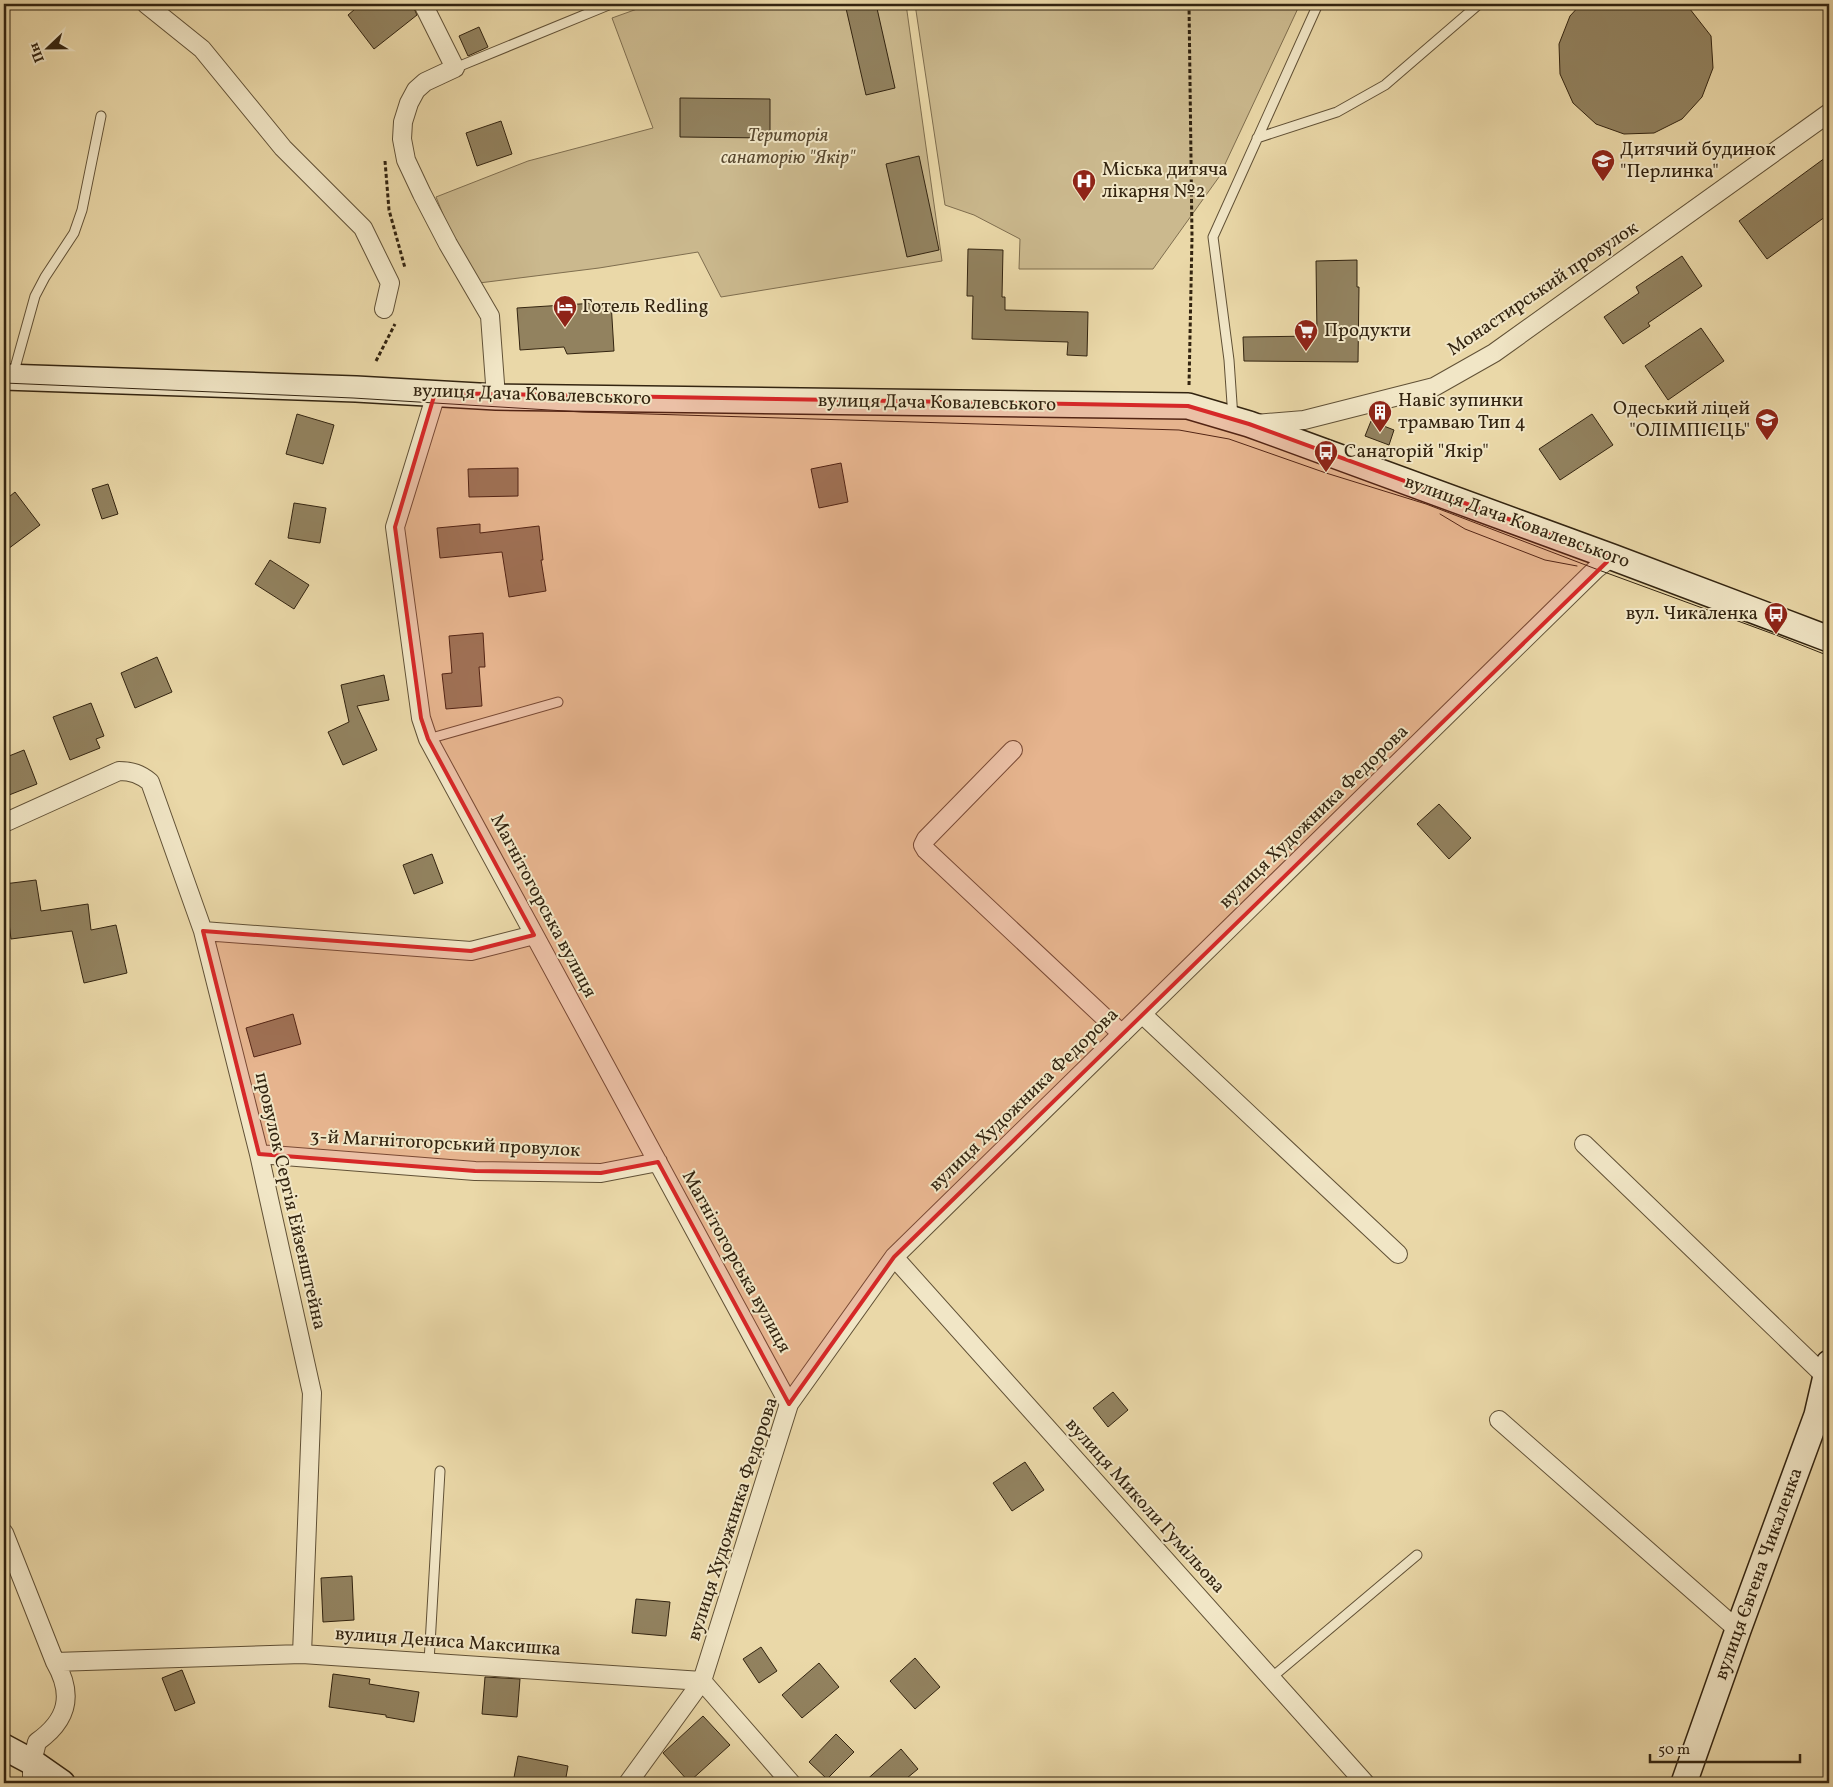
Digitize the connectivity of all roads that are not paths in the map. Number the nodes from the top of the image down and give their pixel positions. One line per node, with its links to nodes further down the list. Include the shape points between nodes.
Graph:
1 (146, 4): 10 (street, via 202,49 282,148 363,228 390,282)
2 (423, 4): 6 (street)
3 (611, 4): 6 (lane)
4 (1318, 4): 9 (lane)
5 (1479, 4): 9 (lane, via 1385,85 1337,112)
6 (455, 68): 13 (street, via 416,90 403,122 402,139 406,160 422,194 490,316)
7 (1829, 113): 14 (street, Монастирський провулок, via 1494,353 1434,387 1304,420)
8 (101, 116): 11 (lane, via 77,225 35,296)
9 (1257, 138): 14 (lane, via 1213,237 1229,360)
10 (384, 310)
11 (8, 377): 12 (street, вулиця Дача Ковалевського)
12 (435, 393): 13 (street, вулиця Дача Ковалевського); 18 (street, Магнітогорська вулиця, via 395,528 421,718)
13 (496, 397): 14 (street, вулиця Дача Ковалевського, via 1188,406)
14 (1241, 422): 15 (street, вулиця Дача Ковалевського)
15 (1612, 557): 16 (street, вулиця Дача Ковалевського); 23 (street, вулиця Художника Федорова, via 1596,569)
16 (1829, 639)
17 (558, 702): 18 (lane)
18 (428, 739): 22 (street, Магнітогорська вулиця)
19 (1014, 750): 24 (street, via 923,844)
20 (4, 823): 21 (street, провулок Сергія Ейзенштейна, via 119,771 141,775 150,782)
21 (203, 932): 22 (street, via 472,951); 26 (street, провулок Сергія Ейзенштейна)
22 (534, 935): 27 (street, Магнітогорська вулиця)
23 (1142, 1014): 24 (street, вулиця Художника Федорова); 28 (street)
24 (1122, 1034): 29 (street, вулиця Художника Федорова)
25 (1584, 1144): 30 (street)
26 (259, 1154): 27 (street, 3-й Магнітогорський провулок, via 475,1171 601,1173); 37 (street, провулок Сергія Ейзенштейна, via 312,1394)
27 (658, 1162): 31 (street, Магнітогорська вулиця)
28 (1398, 1254)
29 (894, 1257): 31 (street, вулиця Художника Федорова); 40 (street, вулиця Миколи Гумільова)
30 (1828, 1370): 36 (street, вулиця Євгена Чикаленка, via 1817,1415)
31 (789, 1404): 41 (street, вулиця Художника Федорова)
32 (1499, 1420): 36 (street)
33 (440, 1472): 39 (lane)
34 (4, 1533): 38 (street)
35 (1417, 1556): 40 (lane)
36 (1738, 1630): 48 (street, вулиця Євгена Чикаленка)
37 (302, 1654): 38 (street, вулиця Дениса Максишка); 39 (street, вулиця Дениса Максишка)
38 (55, 1662): 43 (street, via 63,1676 65,1706 60,1721 37,1742)
39 (429, 1662): 41 (street, вулиця Дениса Максишка)
40 (1271, 1678): 47 (street, вулиця Миколи Гумільова)
41 (702, 1681): 45 (street, вулиця Художника Федорова); 46 (street)
42 (4, 1747): 43 (street)
43 (32, 1772): 44 (street)
44 (62, 1783)
45 (628, 1783)
46 (791, 1783)
47 (1365, 1783)
48 (1684, 1783)

